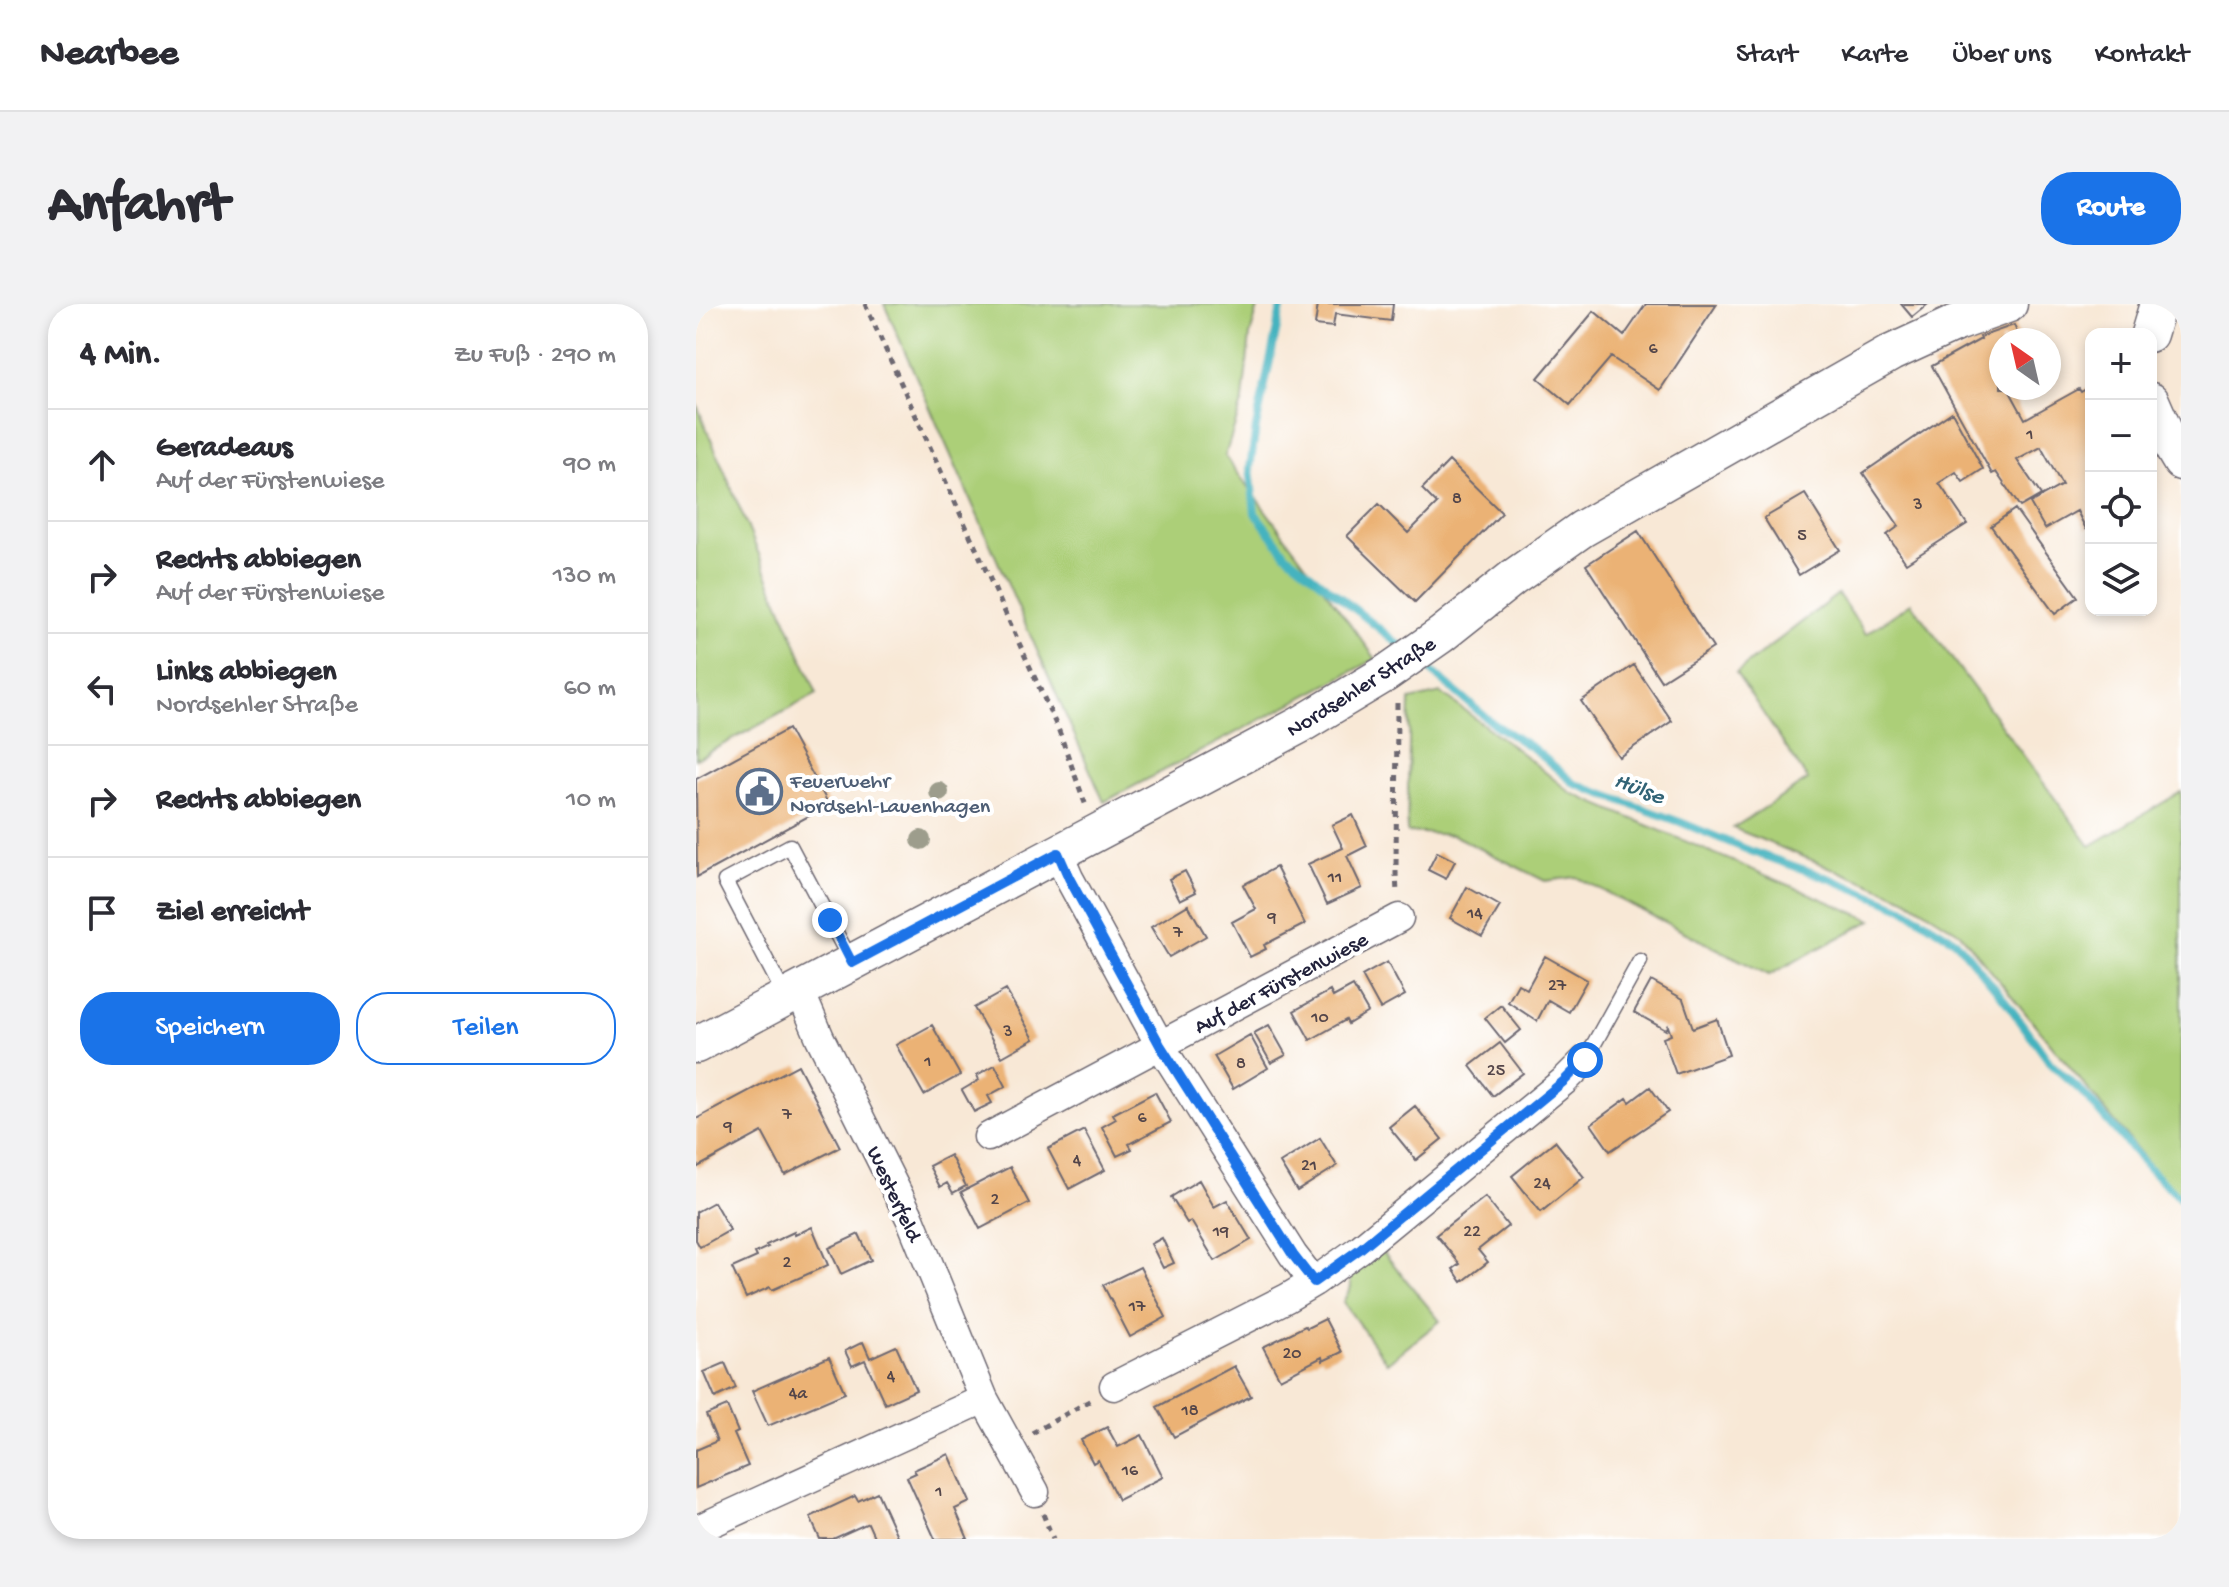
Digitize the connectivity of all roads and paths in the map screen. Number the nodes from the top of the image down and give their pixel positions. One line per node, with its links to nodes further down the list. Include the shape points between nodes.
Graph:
1 (865, 304): 8 (path, via 1059,731)
2 (2009, 304): 7 (street, Nordsehler Straße, via 1891,353 1595,521)
3 (2158, 304): 4 (street)
4 (2151, 328)
5 (2157, 415): 6 (street)
6 (2181, 462)
7 (1385, 674): 8 (street, Nordsehler Straße); 10 (path, via 1397,700)
8 (1094, 833): 9 (street, Nordsehler Straße)
9 (1058, 853): 12 (street, Nordsehler Straße); 15 (street)
10 (1399, 918): 15 (street, Auf der Fürstenwiese)
11 (1640, 961): 16 (lane)
12 (852, 963): 13 (street, Nordsehler Straße); 13 (lane, via 790,846 725,881)
13 (793, 994): 14 (street, Nordsehler Straße); 20 (street, Westerfeld, via 910,1218)
14 (696, 1045)
15 (1160, 1045): 17 (street, Auf der Fürstenwiese); 18 (street)
16 (1585, 1060): 18 (street)
17 (988, 1137)
18 (1314, 1282): 19 (street)
19 (1114, 1386): 21 (path)
20 (984, 1399): 21 (street, Westerfeld); 23 (street)
21 (1009, 1443): 22 (street, Westerfeld)
22 (1035, 1492)
23 (696, 1530)

